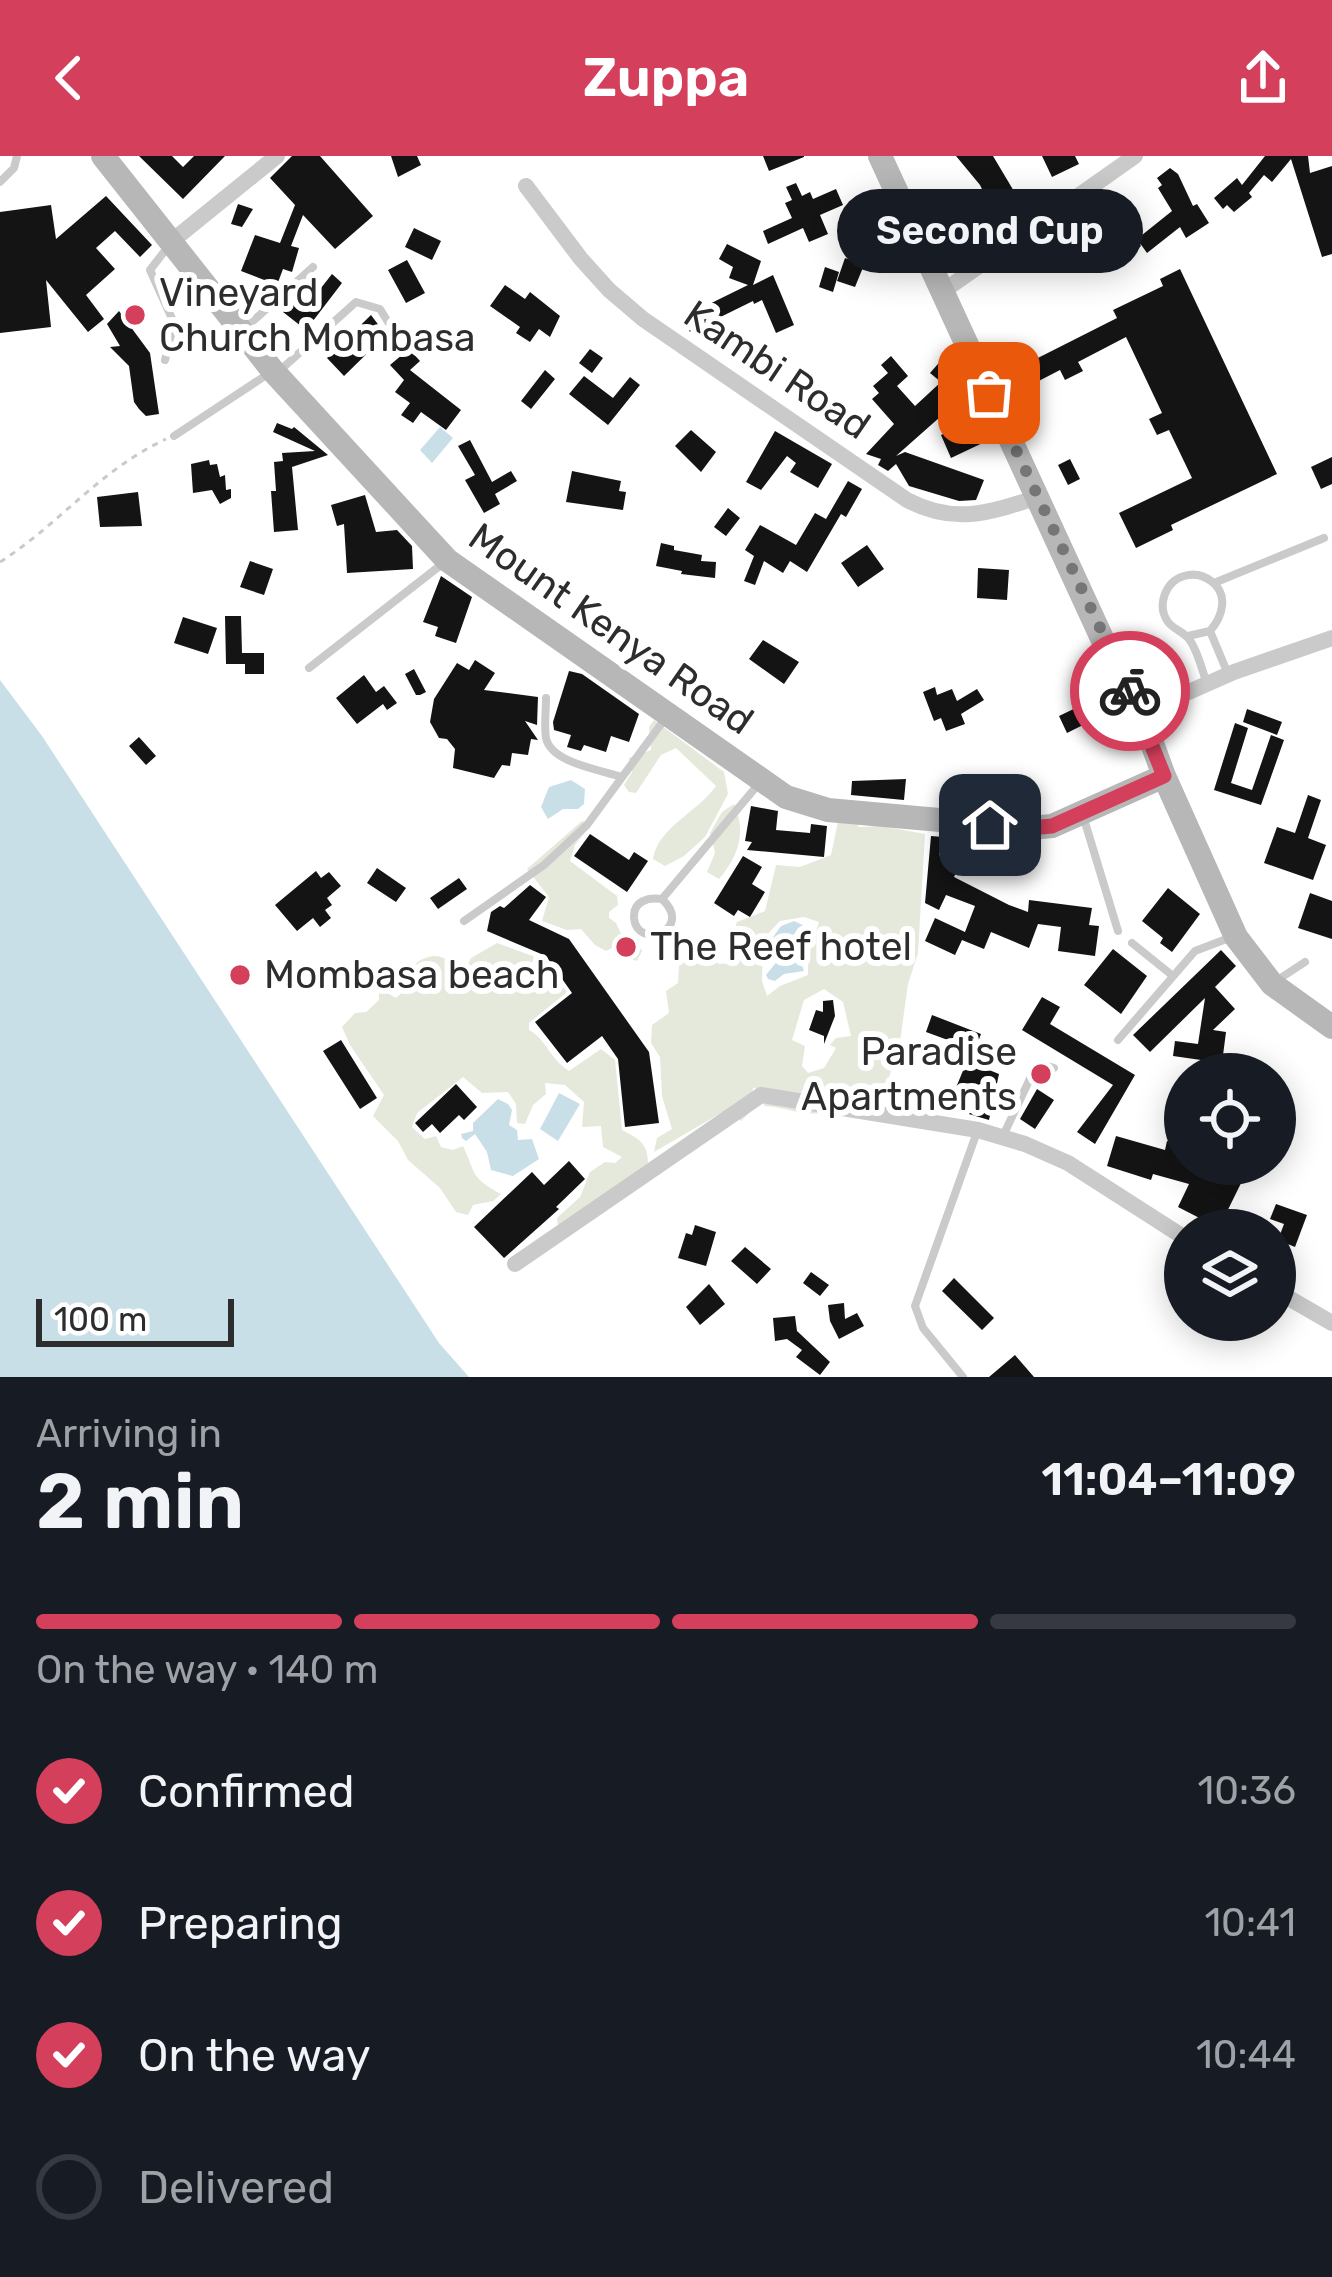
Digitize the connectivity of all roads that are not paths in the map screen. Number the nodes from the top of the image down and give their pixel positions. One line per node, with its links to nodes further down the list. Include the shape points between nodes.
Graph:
1 (17, 156): 6 (lane)
2 (103, 156): 8 (main road, Mount Kenya Road)
3 (277, 156): 8 (street)
4 (880, 156): 10 (main road)
5 (1126, 159): 10 (street)
6 (0, 182)
7 (526, 186): 16 (street, Kambi Road, via 609,290 644,319 907,500 967,517)
8 (172, 241): 11 (main road, Mount Kenya Road); 13 (lane, via 150,270 174,323)
9 (313, 267): 11 (lane)
10 (942, 292): 16 (main road)
11 (242, 331): 14 (main road, Mount Kenya Road)
12 (396, 335): 14 (lane, via 380,309 356,302)
13 (165, 360)
14 (274, 372): 15 (lane); 18 (main road, Mount Kenya Road)
15 (174, 436)
16 (1038, 497): 27 (main road)
17 (1324, 538): 19 (lane)
18 (447, 560): 23 (lane); 28 (main road, Mount Kenya Road)
19 (1214, 583): 20 (lane, via 1223,602); 21 (lane, via 1198,574 1166,589 1168,624)
20 (1210, 631): 21 (lane); 24 (lane)
21 (1188, 636): 25 (lane)
22 (1332, 638): 24 (street)
23 (309, 668)
24 (1228, 675): 25 (street)
25 (1207, 684): 27 (street)
26 (546, 698): 30 (lane, via 551,749)
27 (1141, 713): 29 (main road)
28 (668, 715): 30 (lane); 31 (main road, Mount Kenya Road)
29 (1164, 776): 32 (main road, Mount Kenya Road); 36 (main road)
30 (622, 777): 34 (lane, via 573,839)
31 (762, 780): 32 (main road, Mount Kenya Road, via 829,810 1030,828); 33 (lane)
32 (1080, 813): 35 (lane)
33 (662, 899): 33 (lane, via 673,917 650,936 634,910)
34 (464, 921)
35 (1118, 931)
36 (1236, 937): 39 (lane, via 1195,951); 40 (main road)
37 (1132, 944): 39 (lane)
38 (1305, 962): 40 (lane)
39 (1173, 976): 42 (lane)
40 (1272, 984): 41 (main road)
41 (1332, 1027)
42 (1118, 1040)
43 (1054, 1068): 45 (lane, via 1035,1068)
44 (978, 1130): 45 (street); 47 (street, via 761,1095); 50 (lane, via 915,1306 922,1328)
45 (1002, 1137): 46 (street, via 1068,1163)
46 (1164, 1225)
47 (515, 1264)
48 (1296, 1302): 49 (street)
49 (1332, 1323)
50 (963, 1377)

